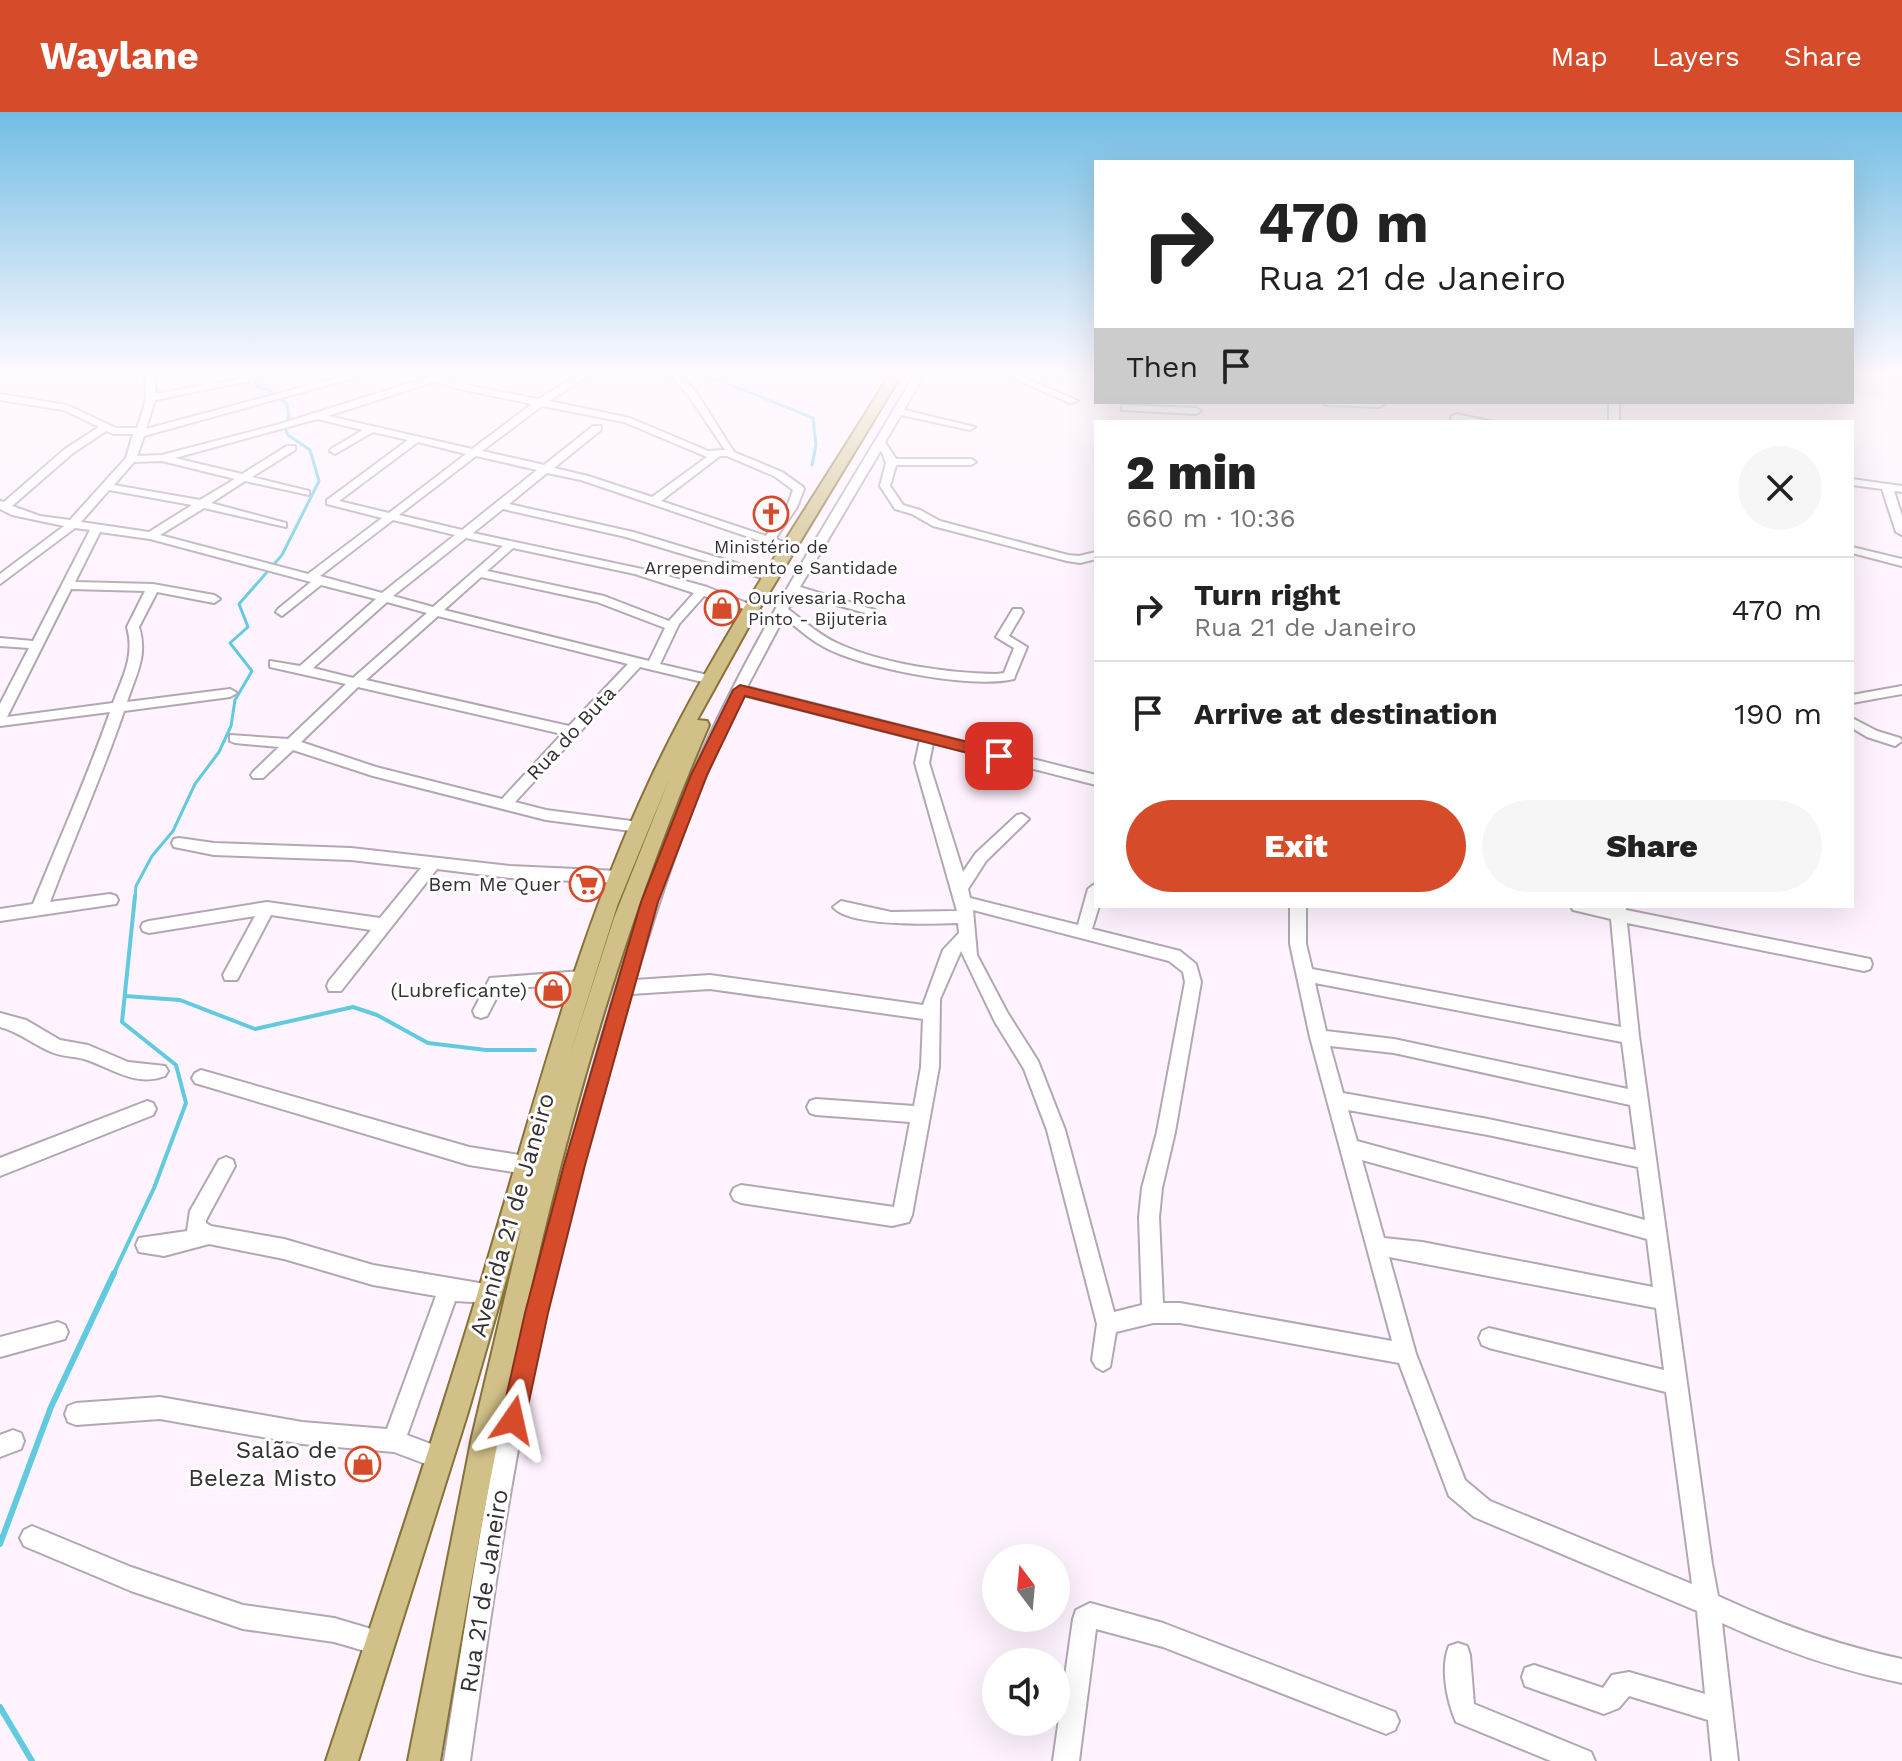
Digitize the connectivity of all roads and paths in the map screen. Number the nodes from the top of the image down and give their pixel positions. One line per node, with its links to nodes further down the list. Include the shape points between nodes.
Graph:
1 (66, 454): 31 (street)
2 (132, 454): 18 (street)
3 (177, 454): 17 (street)
4 (282, 454): 22 (street)
5 (396, 454): 32 (street, via 331,502)
6 (472, 454): 32 (street)
7 (492, 454): 21 (street)
8 (565, 454): 21 (street)
9 (710, 454): 16 (street)
10 (724, 454): 16 (street)
11 (730, 454): 39 (street, via 799,488)
12 (847, 454): 41 (main road)
13 (859, 454): 69 (main road, via 755,630)
14 (874, 454): 52 (street, Rua 21 de Janeiro)
15 (890, 454): 19 (street)
16 (715, 456): 28 (street)
17 (162, 458): 18 (street); 22 (street)
18 (131, 459): 24 (street)
19 (892, 462): 20 (street); 43 (street, via 885,484 889,494 899,507 931,522 1067,558)
20 (971, 462)
21 (547, 469): 28 (street); 30 (street)
22 (242, 480): 27 (street); 29 (street)
23 (1854, 482): 25 (street)
24 (108, 487): 29 (street); 33 (street)
25 (1887, 487): 26 (street); 36 (street)
26 (1902, 489)
27 (305, 493)
28 (654, 501): 39 (street)
29 (203, 504): 34 (street); 38 (street)
30 (501, 505): 37 (street); 47 (street, via 629,534)
31 (2, 506): 33 (street)
32 (391, 517): 37 (street); 48 (street)
33 (72, 525): 35 (street); 46 (street)
34 (282, 525)
35 (96, 529): 38 (street); 49 (street)
36 (1902, 532)
37 (464, 534): 40 (street); 53 (street)
38 (151, 536): 48 (street)
39 (770, 539): 41 (street)
40 (511, 544): 45 (street); 51 (street)
41 (790, 548): 47 (main road)
42 (1854, 551): 44 (street)
43 (1094, 556)
44 (1902, 563)
45 (479, 573): 57 (street); 61 (street, via 600,599)
46 (2, 577)
47 (772, 577): 55 (main road)
48 (316, 578): 53 (street); 59 (street)
49 (67, 585): 50 (street); 63 (street)
50 (153, 588): 54 (street); 74 (street, via 133,627 137,653)
51 (703, 590): 55 (street); 61 (street)
52 (795, 590): 56 (street); 58 (street, Rua 21 de Janeiro)
53 (385, 597): 57 (street); 67 (street)
54 (214, 599)
55 (753, 608): 69 (main road)
56 (869, 610)
57 (440, 611): 64 (street); 68 (street)
58 (783, 611): 60 (street, via 827,643 860,657 999,679 1009,676 1021,647 1002,637); 70 (street, Rua 21 de Janeiro)
59 (282, 612)
60 (1017, 612)
61 (672, 626): 66 (street)
62 (0, 642): 63 (street)
63 (36, 645): 75 (street)
64 (638, 661): 66 (street); 77 (street, Rua do Buta)
65 (275, 664): 67 (street)
66 (653, 665): 69 (street)
67 (302, 671): 68 (street)
68 (354, 684): 77 (street); 81 (street)
69 (713, 688): 86 (main road, Avenida 21 de Janeiro); 155 (main road, Avenida 21 de Janeiro, via 628,900 539,1205 476,1476)
70 (740, 690): 78 (street); 109 (street, Rua 21 de Janeiro, via 679,821)
71 (1902, 690): 73 (street)
72 (230, 693): 74 (street)
73 (1854, 699)
74 (119, 705): 75 (street); 97 (street)
75 (1, 715)
76 (1854, 723): 80 (street)
77 (570, 731): 84 (street, Rua do Buta)
78 (927, 737): 83 (street); 92 (street, via 923,767)
79 (235, 738): 81 (street)
80 (1895, 741)
81 (291, 744): 82 (street); 84 (street)
82 (258, 775)
83 (1094, 779)
84 (504, 805): 86 (street)
85 (1022, 819): 92 (street, via 981,857)
86 (639, 827): 89 (main road, Avenida 21 de Janeiro)
87 (179, 843): 88 (street)
88 (434, 862): 89 (street); 100 (street)
89 (619, 877): 107 (main road, Avenida 21 de Janeiro)
90 (1094, 896): 102 (street)
91 (110, 900): 97 (street)
92 (963, 902): 93 (street, via 891,918); 102 (street); 103 (street)
93 (841, 907)
94 (267, 908): 100 (street); 101 (street); 106 (street)
95 (1298, 908): 105 (street)
96 (1595, 908): 98 (street)
97 (39, 910): 99 (street)
98 (1619, 911): 104 (street); 113 (street)
99 (0, 915)
100 (382, 925): 108 (street)
101 (149, 927)
102 (1083, 934): 135 (street, via 1174,956 1192,975 1152,1188)
103 (965, 937): 111 (street, via 946,960); 136 (street, via 989,996 1032,1066 1052,1118)
104 (1864, 964)
105 (1305, 974): 113 (street); 114 (street)
106 (231, 975)
107 (582, 978): 110 (street, via 496,983); 124 (main road, Avenida 21 de Janeiro)
108 (335, 986)
109 (624, 988): 111 (street, via 710,982); 156 (street, Rua 21 de Janeiro, via 522,1375 480,1598)
110 (481, 1011)
111 (930, 1013): 121 (street, via 932,1049)
112 (0, 1020): 115 (street, via 20,1025 57,1047 88,1052 126,1070)
113 (1630, 1036): 117 (street)
114 (1319, 1037): 117 (street, via 1394,1046); 118 (street)
115 (159, 1071)
116 (201, 1078): 124 (street, via 469,1156)
117 (1639, 1099): 123 (street)
118 (1336, 1100): 122 (street); 123 (street)
119 (816, 1107): 121 (street)
120 (147, 1109): 126 (street)
121 (920, 1115): 127 (street, via 902,1215)
122 (1351, 1148): 128 (street); 131 (street)
123 (1648, 1161): 128 (street)
124 (526, 1165): 133 (main road, Avenida 21 de Janeiro)
125 (226, 1166): 129 (street, via 197,1218 195,1228)
126 (0, 1167)
127 (741, 1194)
128 (1658, 1233): 134 (street)
129 (209, 1235): 130 (street); 132 (street)
130 (146, 1245)
131 (1375, 1246): 134 (street); 140 (street)
132 (449, 1289): 133 (street); 144 (street)
133 (490, 1293): 145 (main road, Avenida 21 de Janeiro)
134 (1666, 1300): 142 (street)
135 (1153, 1313): 136 (street); 140 (street, via 1197,1315)
136 (1107, 1324): 141 (street)
137 (58, 1332): 139 (street)
138 (1489, 1338): 142 (street)
139 (0, 1347)
140 (1406, 1354): 147 (street, via 1449,1471 1471,1503)
141 (1103, 1360)
142 (1678, 1384): 147 (street)
143 (76, 1414): 144 (street, via 160,1408 302,1433)
144 (394, 1441): 145 (street)
145 (439, 1458): 148 (main road, Avenida 21 de Janeiro)
146 (32, 1538): 148 (street, via 243,1617 334,1630)
147 (1708, 1604): 150 (street, via 1773,1634); 152 (street)
148 (379, 1643): 154 (main road, Avenida 21 de Janeiro)
149 (1458, 1655): 158 (street, via 1465,1713)
150 (1902, 1671)
151 (1534, 1677): 152 (street, via 1604,1701 1621,1684 1629,1684)
152 (1720, 1711): 159 (street)
153 (1386, 1721): 157 (street, via 1163,1635 1090,1615 1085,1619)
154 (342, 1761)
155 (424, 1761)
156 (457, 1761)
157 (1066, 1761)
158 (1582, 1761)
159 (1725, 1761)

